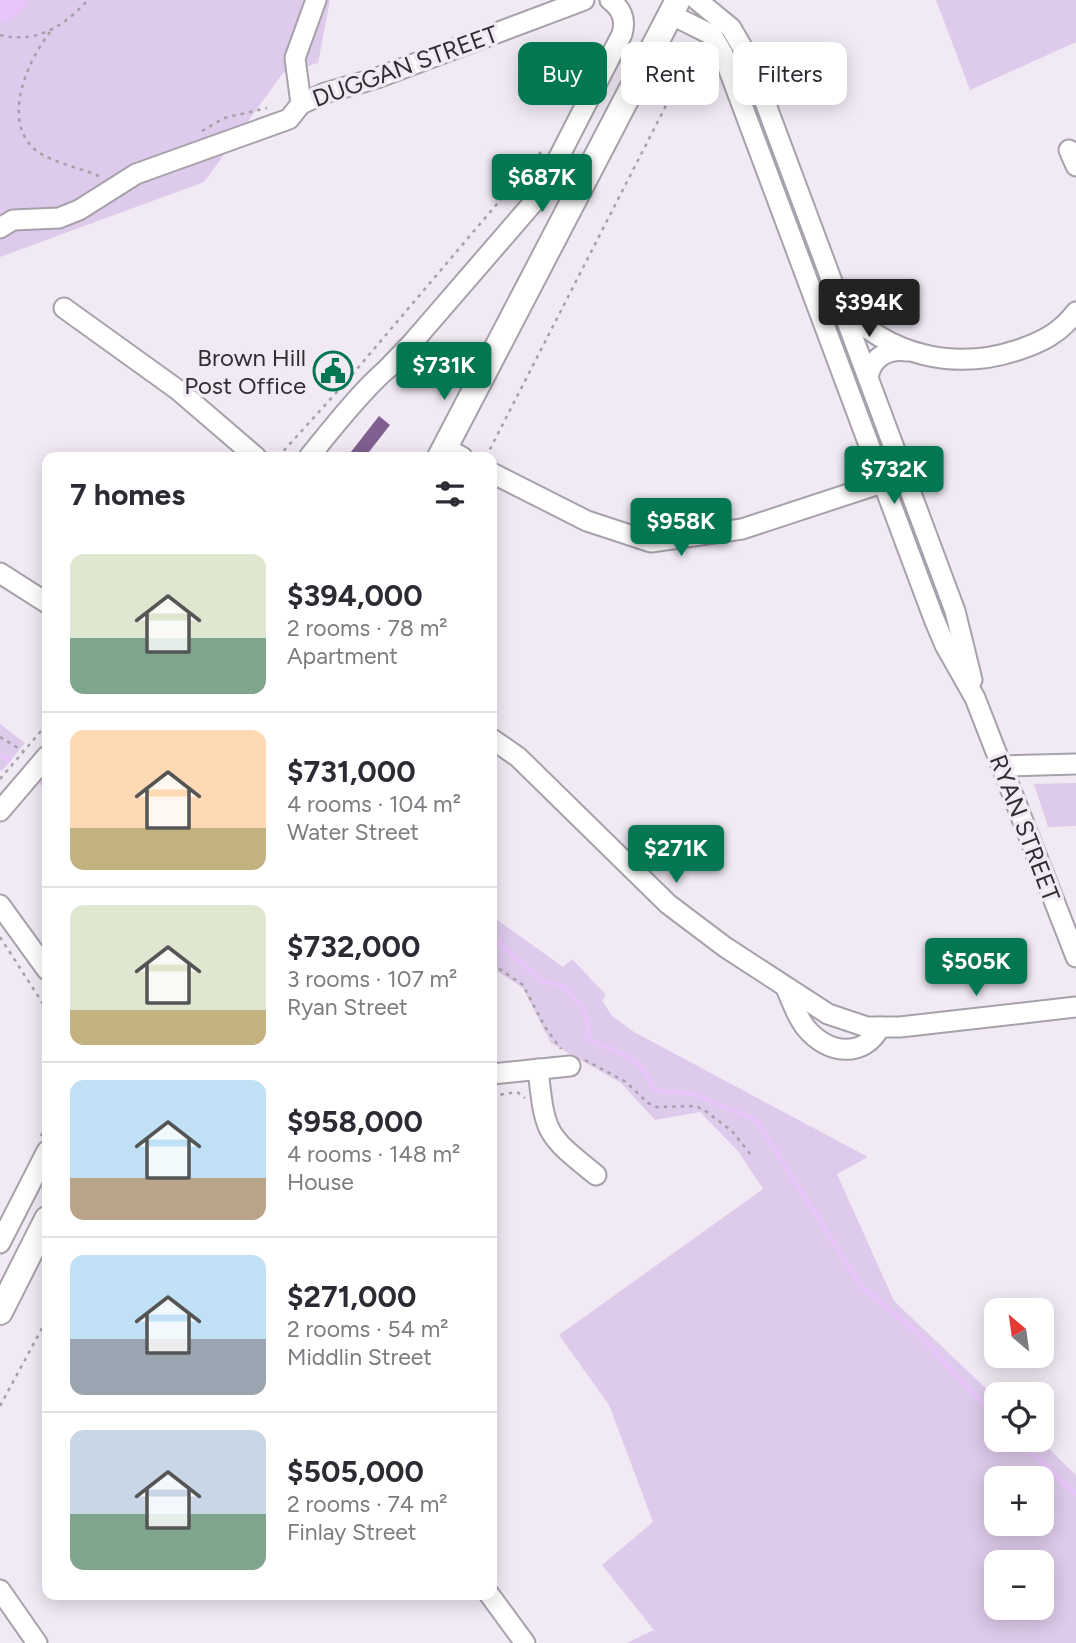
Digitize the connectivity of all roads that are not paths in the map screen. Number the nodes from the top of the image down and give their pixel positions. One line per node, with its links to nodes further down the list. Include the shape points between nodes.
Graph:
1 (316, 0): 6 (street, via 295,58)
2 (584, 0): 6 (street, DUGGAN STREET)
3 (697, 0): 8 (street, RYAN STREET, via 726,23 744,47)
4 (616, 2): 12 (street, via 624,18 622,34 545,187)
5 (674, 7): 13 (main road); 20 (street, RYAN STREET, via 712,35 728,67)
6 (302, 104): 7 (street, DUGGAN STREET, via 286,121 152,168 59,218 13,220)
7 (0, 228)
8 (836, 295): 11 (street, via 859,321); 14 (street, RYAN STREET)
9 (64, 308): 15 (street, via 178,390)
10 (1076, 313): 11 (street, via 1048,338 999,356 954,360)
11 (908, 351): 14 (street, via 879,356)
12 (387, 368): 13 (street, via 399,359 416,356); 16 (street)
13 (488, 369): 17 (main road)
14 (868, 379): 19 (street, RYAN STREET)
15 (250, 452)
16 (313, 452)
17 (450, 452)
18 (497, 475): 20 (street, via 587,521 651,542 742,529)
19 (906, 481): 20 (street, via 890,486); 23 (street, RYAN STREET)
20 (882, 483): 24 (street, RYAN STREET)
21 (0, 573): 22 (street)
22 (42, 600)
23 (958, 624): 24 (street, via 955,636); 25 (street, RYAN STREET)
24 (940, 634): 25 (street, RYAN STREET)
25 (975, 698): 29 (street, RYAN STREET)
26 (497, 742): 34 (street, via 518,757 668,904)
27 (42, 763): 30 (street)
28 (1076, 764): 29 (street)
29 (1002, 766): 32 (street, RYAN STREET)
30 (0, 811)
31 (0, 905): 33 (street)
32 (1076, 957)
33 (42, 963)
34 (786, 988): 36 (street, via 839,1019); 36 (street, via 805,1028 828,1044 859,1049)
35 (1076, 1007): 36 (street)
36 (880, 1027)
37 (571, 1057): 38 (street)
38 (538, 1069): 39 (street); 41 (street, via 545,1120 552,1136)
39 (497, 1073)
40 (42, 1161): 43 (street)
41 (596, 1175)
42 (42, 1227): 44 (main road)
43 (0, 1243)
44 (6, 1283): 45 (main road)
45 (0, 1312)
46 (0, 1590): 48 (street)
47 (493, 1600): 49 (street)
48 (37, 1643)
49 (524, 1643)

